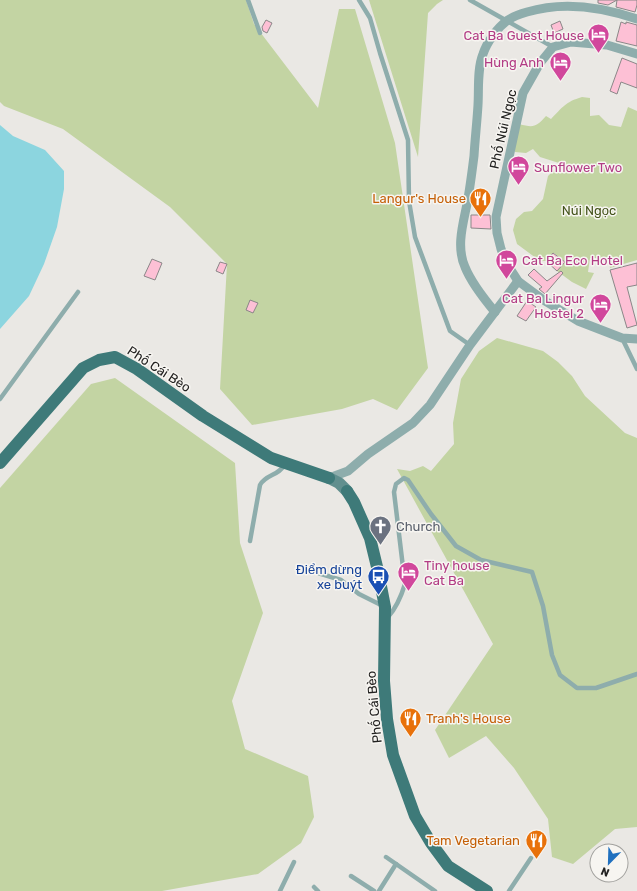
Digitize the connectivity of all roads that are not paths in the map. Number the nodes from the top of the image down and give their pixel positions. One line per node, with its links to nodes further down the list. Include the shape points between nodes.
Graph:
1 (248, 0): 6 (lane)
2 (358, 0): 14 (lane, via 370,18 408,140 409,201 415,237 450,332)
3 (470, 0): 5 (lane)
4 (637, 19): 5 (street, via 620,13 563,6 543,8)
5 (506, 21): 7 (lane); 11 (street, via 482,54 472,171 461,234 465,266)
6 (260, 33)
7 (553, 47): 8 (street, via 571,42 614,47); 9 (street, Phố Núi Ngọc, via 540,63 523,93 496,217 501,249)
8 (637, 54)
9 (518, 281): 11 (street); 12 (street, Phố Núi Ngọc, via 578,321)
10 (78, 292): 16 (lane)
11 (495, 312): 14 (street)
12 (622, 338): 13 (street, Phố Núi Ngọc); 15 (lane)
13 (637, 339)
14 (470, 345): 19 (street, via 430,405 413,423)
15 (637, 369)
16 (0, 399)
17 (0, 463): 18 (main road, Phố Cái Bèo, via 83,368 99,360 115,357 264,454)
18 (286, 463): 20 (main road, Phố Cái Bèo); 22 (lane, via 281,471 264,479 260,485)
19 (348, 471): 20 (street); 21 (street)
20 (329, 478): 21 (main road, Phố Cái Bèo, via 339,483)
21 (347, 492): 24 (main road, Phố Cái Bèo, via 370,538)
22 (250, 541)
23 (318, 573): 24 (lane, via 341,580 359,594)
24 (385, 607): 25 (main road, Phố Cái Bèo)
25 (385, 620): 26 (lane, via 395,609 405,584 394,492 396,484 404,478 456,546 481,560 532,572 543,606 552,655 560,675 577,688 596,688); 34 (main road, Phố Cái Bèo, via 384,681 387,719 394,755 416,816 431,843 448,866)
26 (637, 674)
27 (386, 857): 30 (lane)
28 (530, 858): 42 (lane)
29 (294, 862): 35 (lane)
30 (396, 864): 32 (lane); 38 (lane)
31 (351, 876): 37 (lane)
32 (428, 886): 39 (lane); 40 (lane)
33 (314, 887): 36 (lane)
34 (474, 888): 41 (main road, Phố Cái Bèo)
35 (280, 891)
36 (318, 891)
37 (374, 891)
38 (379, 891)
39 (425, 891)
40 (435, 891)
41 (487, 891)
42 (509, 891)

